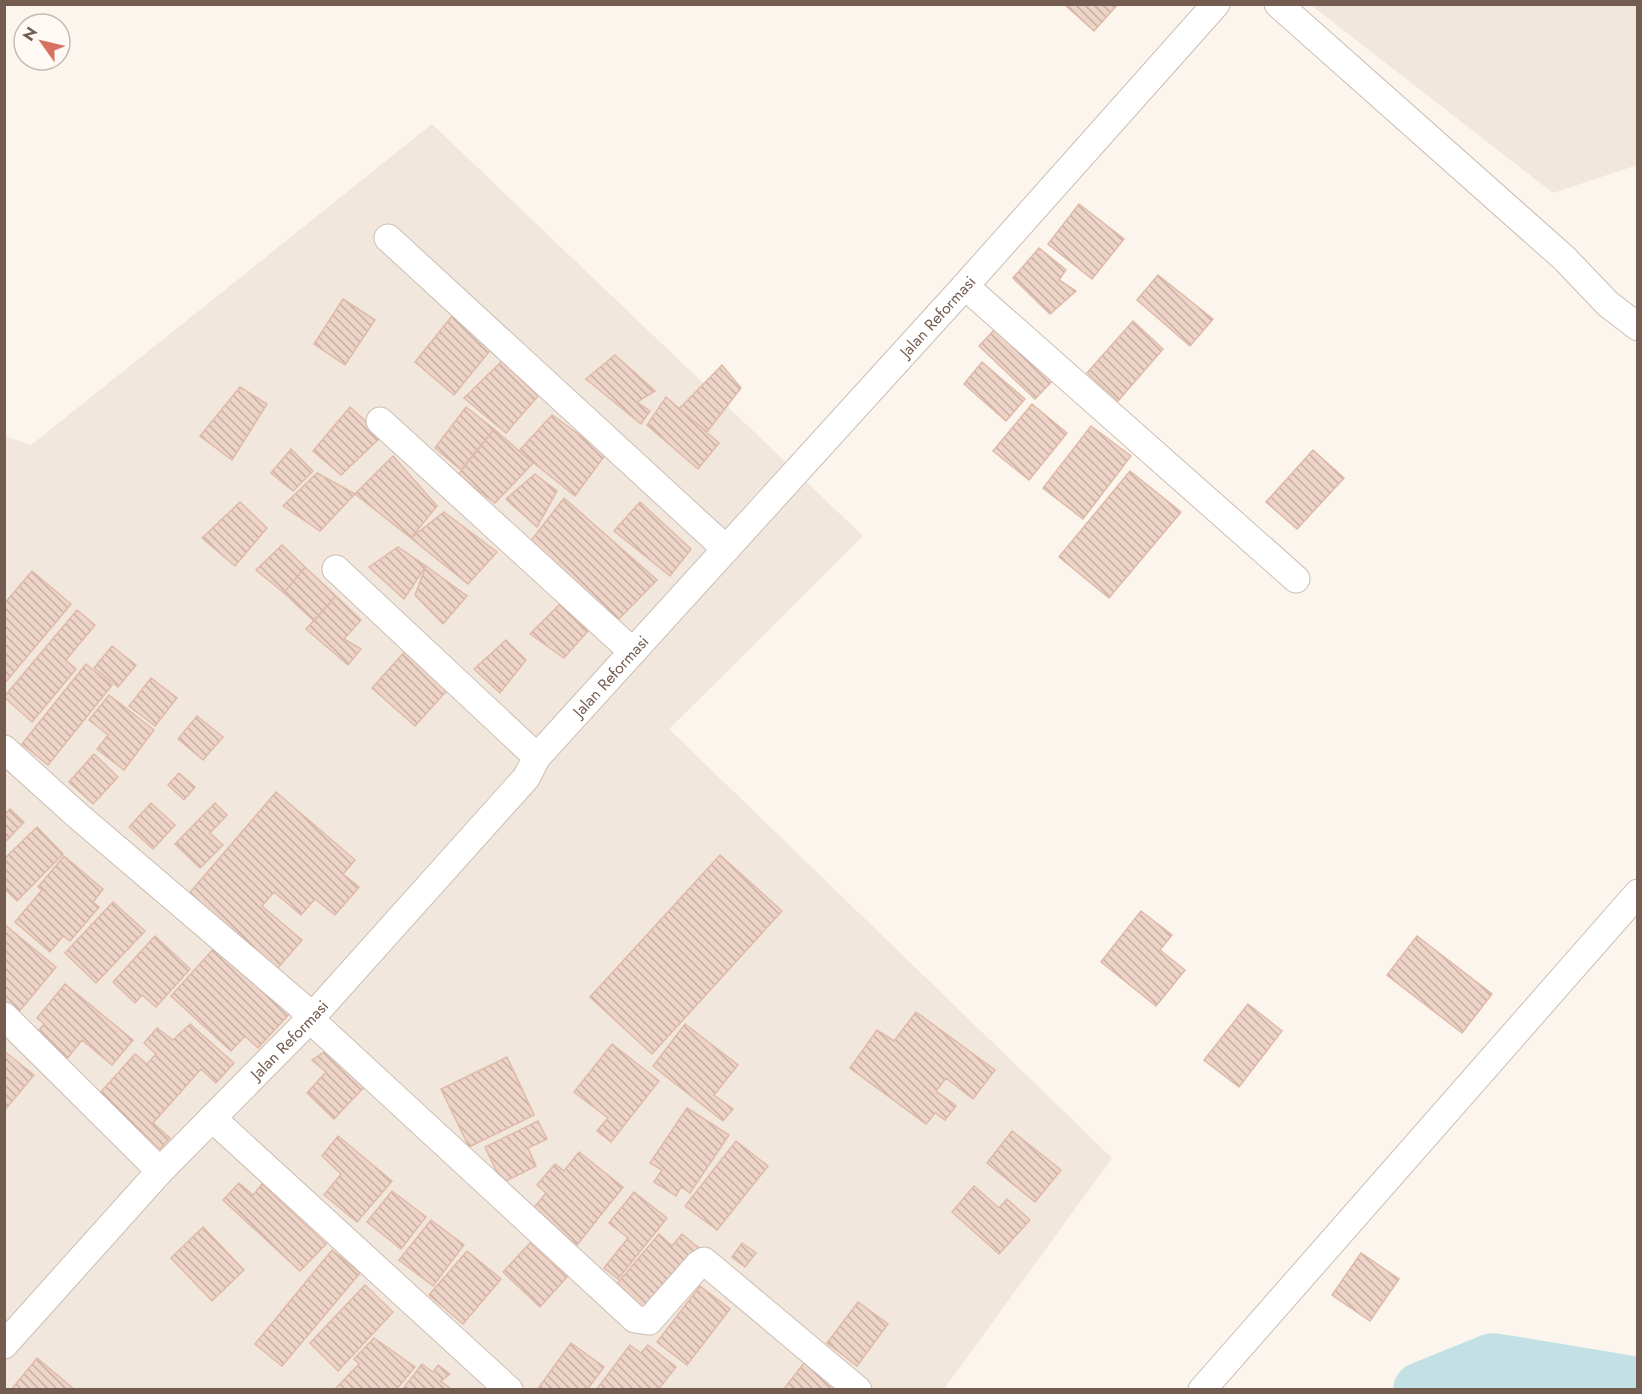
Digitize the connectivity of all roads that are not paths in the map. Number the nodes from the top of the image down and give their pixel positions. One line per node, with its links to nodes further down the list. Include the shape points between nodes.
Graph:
1 (1216, 4): 4 (street, Jalan Reformasi)
2 (1278, 4): 5 (street)
3 (388, 238): 7 (street)
4 (965, 286): 7 (street, Jalan Reformasi); 9 (street)
5 (1638, 327)
6 (380, 421): 10 (street)
7 (726, 549): 10 (street, Jalan Reformasi)
8 (336, 569): 12 (street)
9 (1296, 579)
10 (633, 652): 12 (street, Jalan Reformasi)
11 (4, 749): 15 (street, via 301,1006)
12 (537, 757): 15 (street, Jalan Reformasi, via 526,778)
13 (1638, 893): 21 (street)
14 (4, 1016): 17 (street)
15 (310, 1019): 16 (street, Jalan Reformasi); 20 (street, via 638,1321 649,1321 704,1261)
16 (212, 1118): 17 (street, Jalan Reformasi); 19 (street)
17 (160, 1171): 18 (street, Jalan Reformasi)
18 (4, 1345)
19 (509, 1389)
20 (858, 1389)
21 (1202, 1389)

